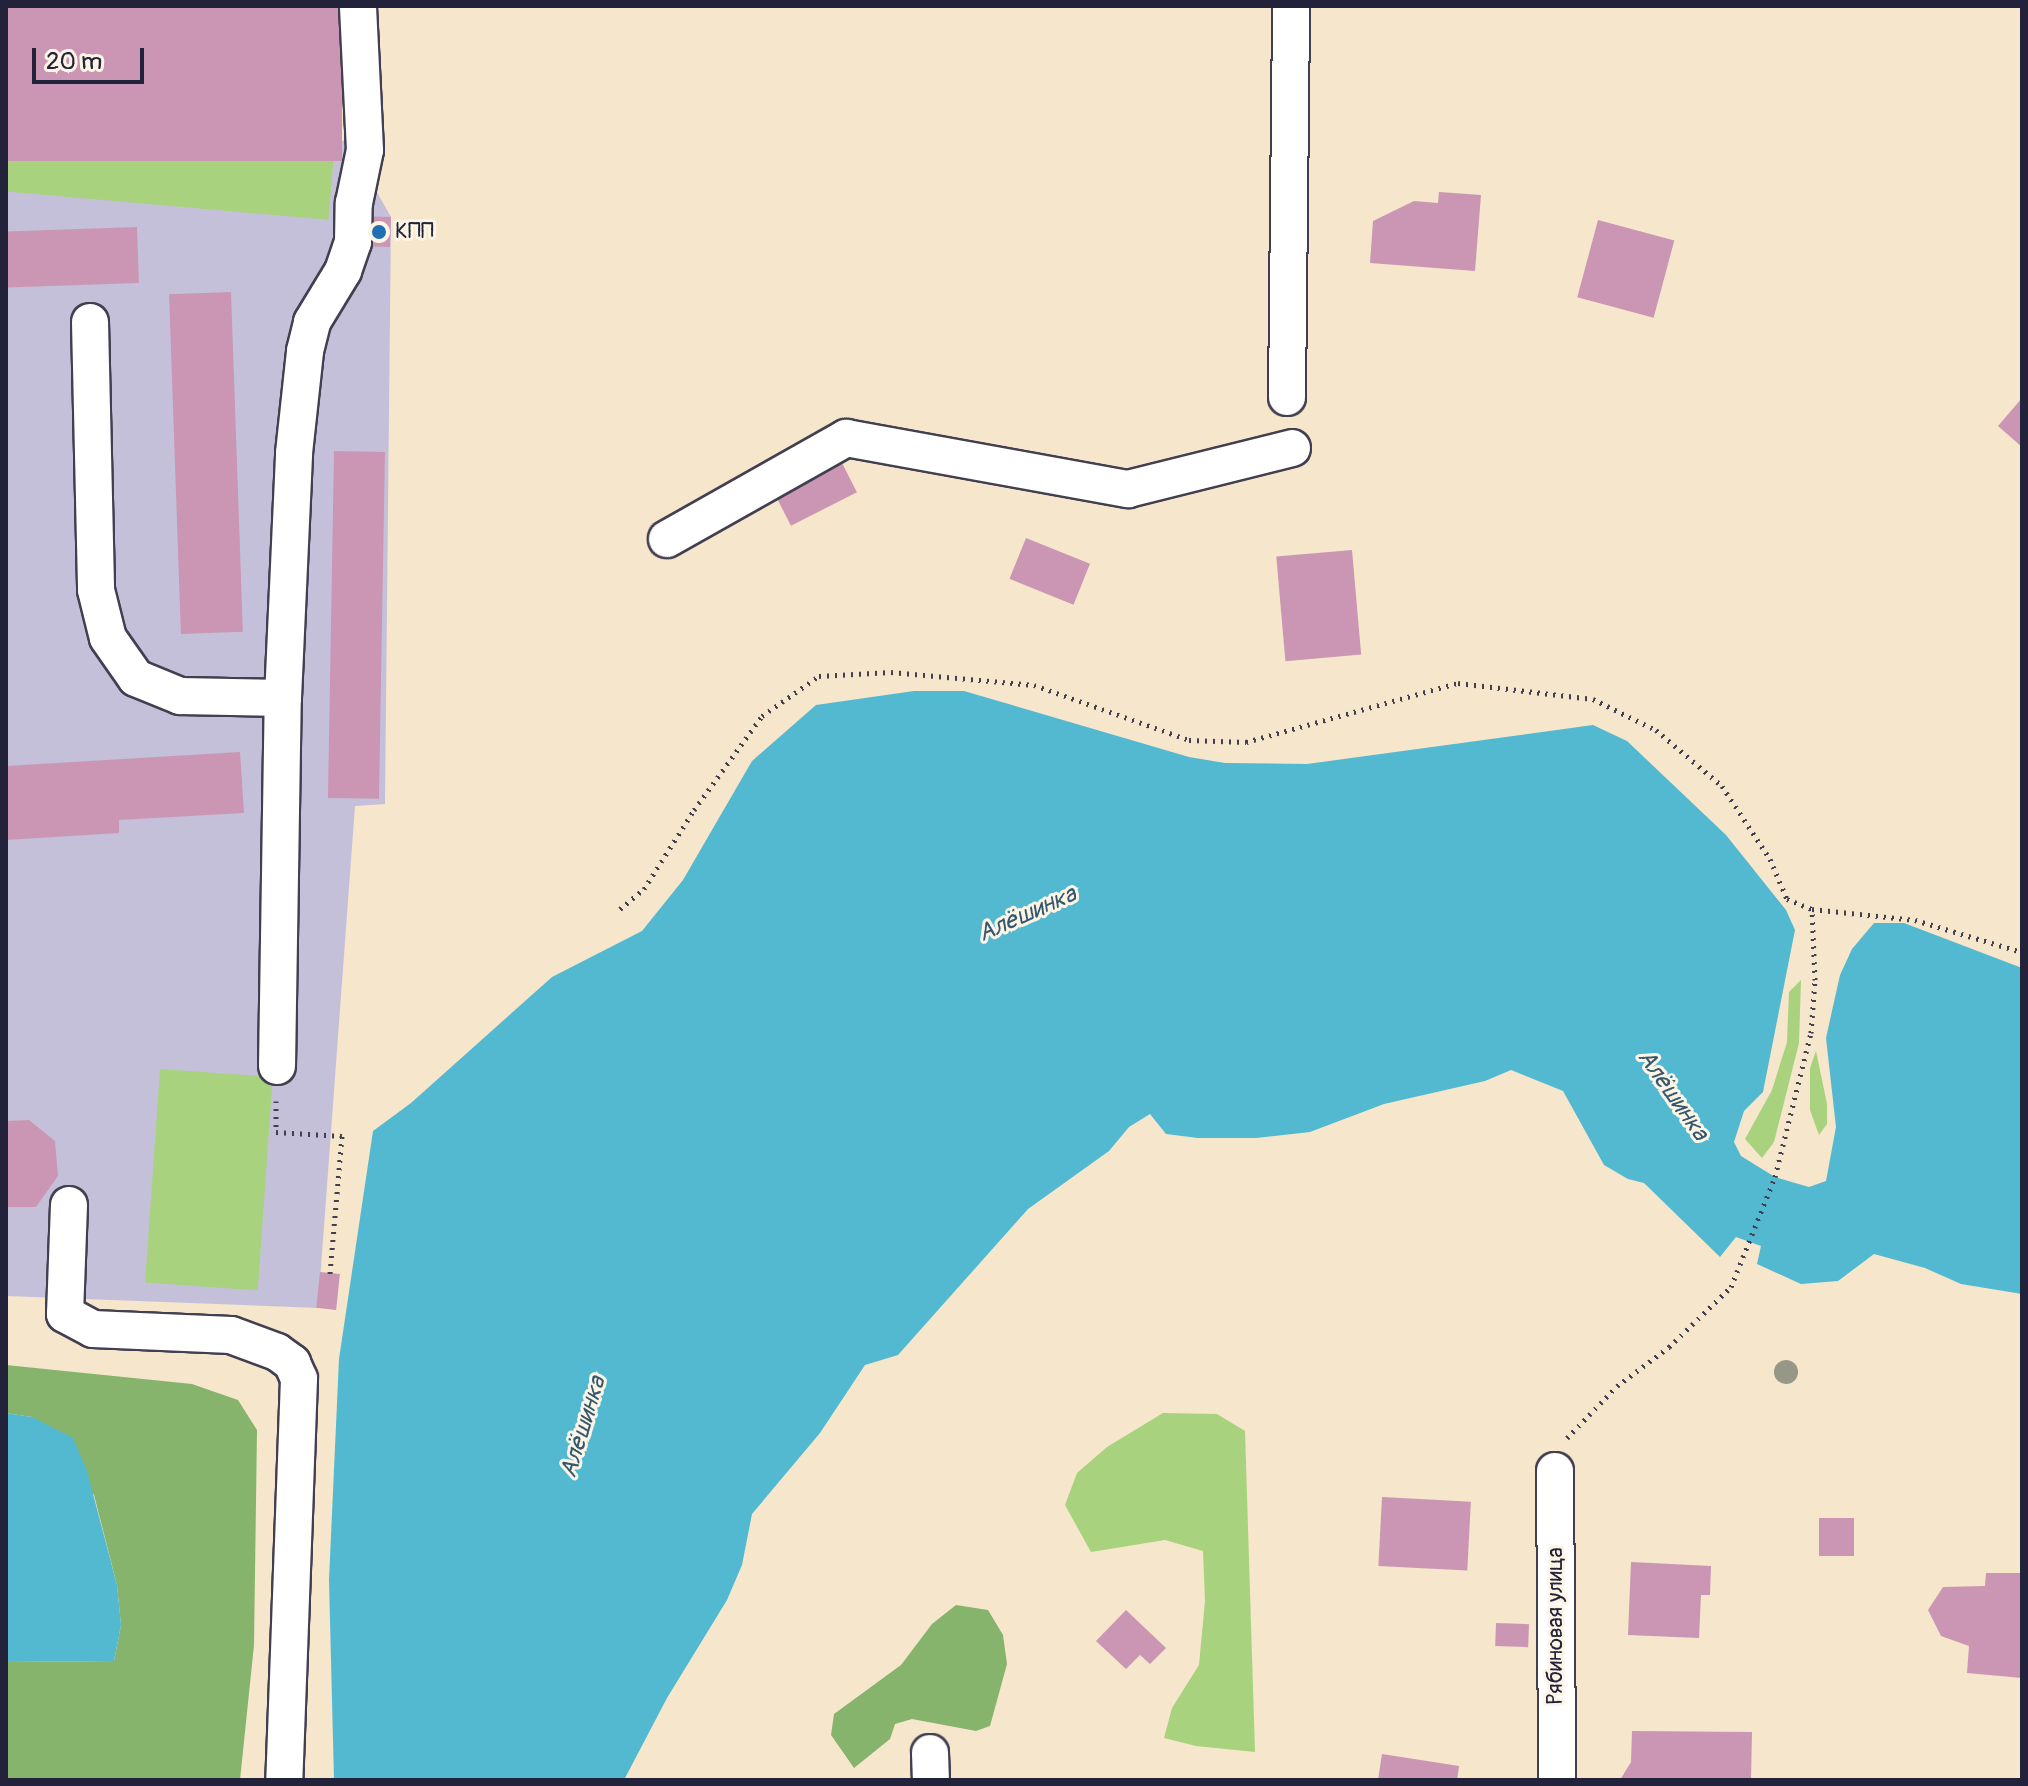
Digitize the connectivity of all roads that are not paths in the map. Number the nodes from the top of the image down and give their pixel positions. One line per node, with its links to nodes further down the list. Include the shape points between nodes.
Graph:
1 (358, 6): 7 (street, via 365,150 354,203 353,242 343,271 312,322 305,351 294,453)
2 (1291, 6): 4 (street)
3 (90, 322): 7 (street, via 96,590 108,638 136,678 180,696)
4 (1287, 397)
5 (1292, 448): 6 (street, via 1128,489 846,438)
6 (667, 539)
7 (283, 698): 8 (street)
8 (277, 1066)
9 (69, 1205): 11 (street, via 65,1314 93,1329 231,1335 277,1352 292,1363 299,1379)
10 (1555, 1471): 12 (street, Рябиновая улица)
11 (284, 1780)
12 (1557, 1780)

